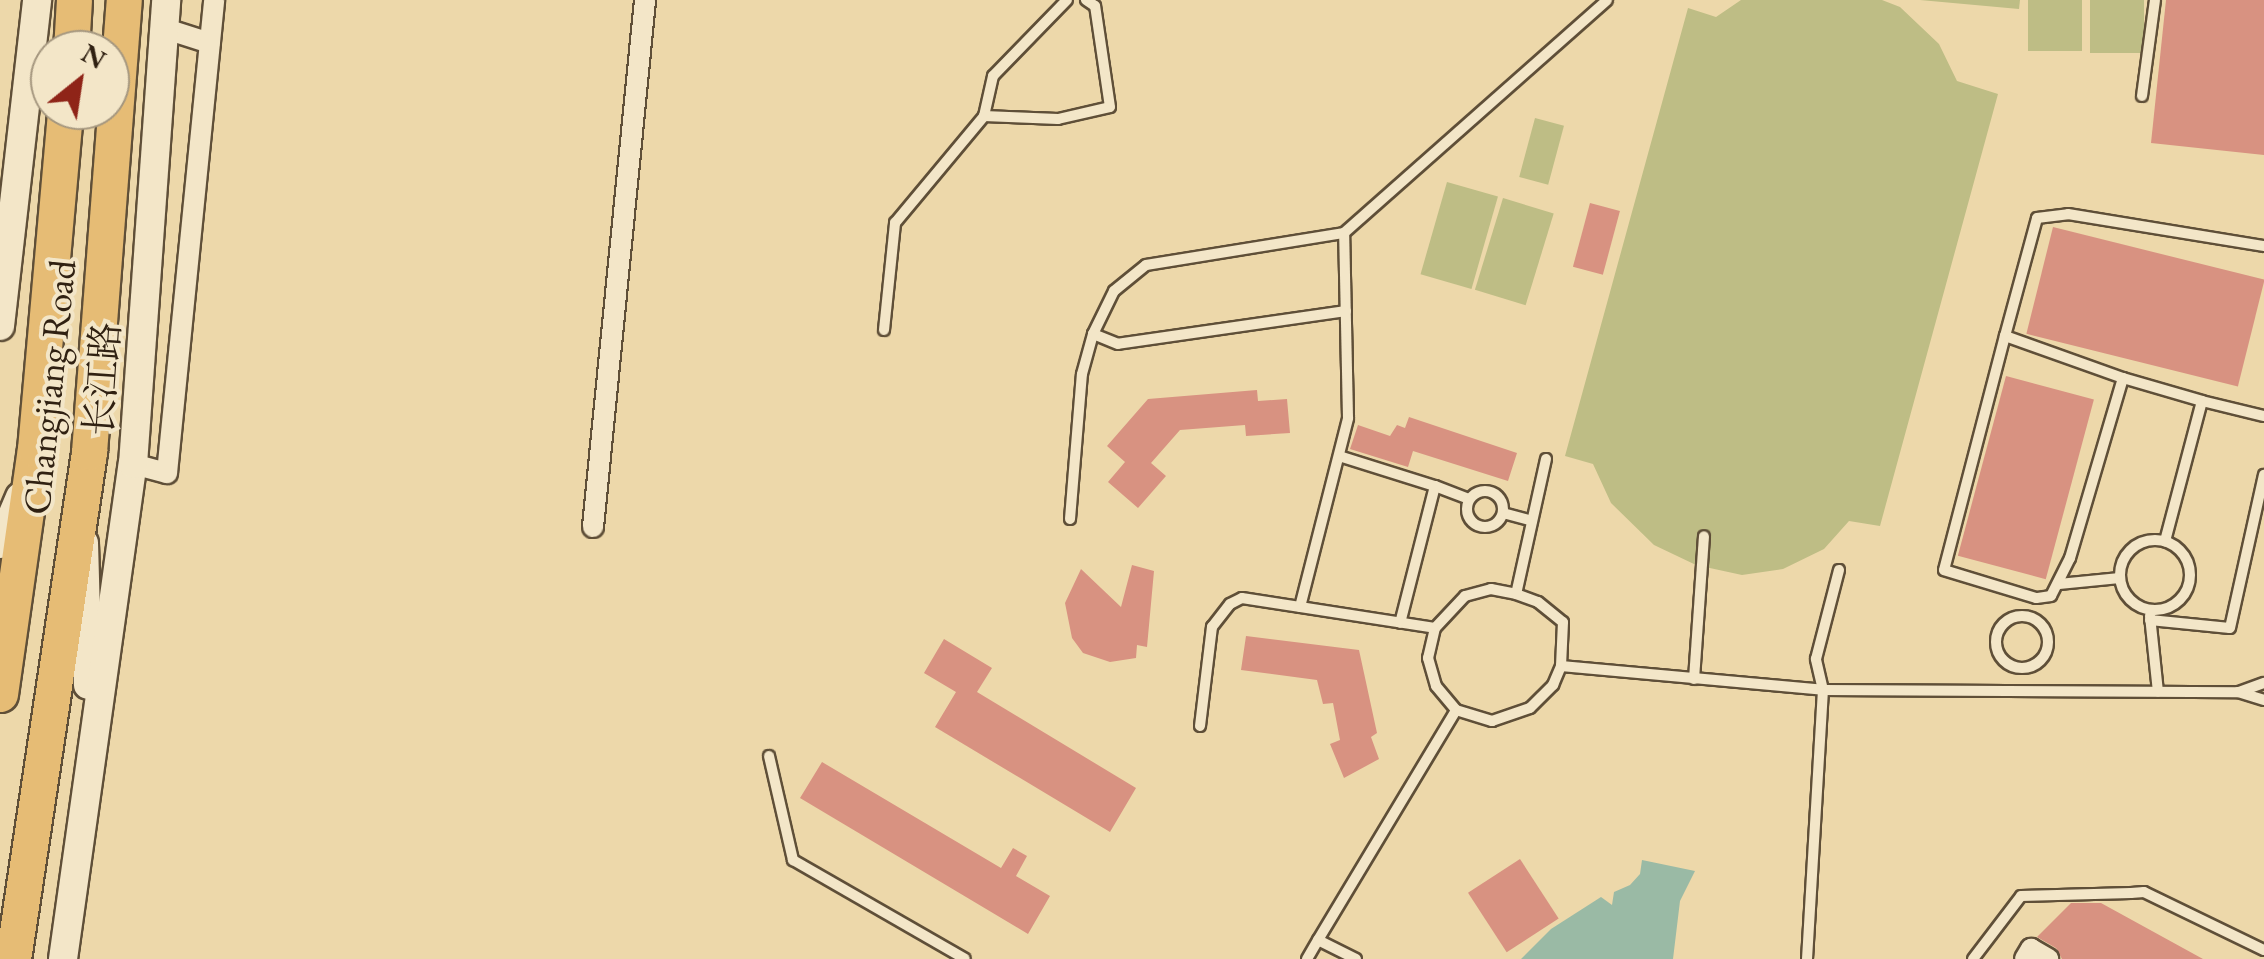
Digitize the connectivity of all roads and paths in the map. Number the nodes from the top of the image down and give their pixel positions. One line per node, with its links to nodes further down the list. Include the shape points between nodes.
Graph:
1 (38, 0): 20 (main road)
2 (74, 0): 12 (highway)
3 (124, 0): 34 (highway, Changjiang Road)
4 (166, 0): 11 (main road, 长江路)
5 (214, 0): 13 (street)
6 (644, 0): 38 (street)
7 (1067, 0): 15 (lane, via 993,76)
8 (1086, 0): 15 (lane, via 1096,6 1110,108 1058,118)
9 (1607, 0): 17 (lane)
10 (2155, 0): 14 (lane)
11 (166, 29): 13 (street); 29 (main road, 长江路)
12 (72, 30)
13 (210, 43): 29 (street, via 168,473)
14 (2142, 96)
15 (984, 116): 21 (lane, via 895,223)
16 (63, 130): 30 (highway, Changjiang Road)
17 (1344, 233): 19 (lane); 22 (lane, via 1146,266 1114,291)
18 (2264, 246): 23 (lane, via 2068,214 2037,218)
19 (1346, 311): 22 (lane, via 1118,344); 27 (lane, via 1348,418)
20 (0, 326)
21 (884, 330)
22 (1093, 334): 36 (lane, via 1082,374)
23 (2005, 336): 24 (lane); 46 (lane, via 1944,570)
24 (2123, 378): 25 (lane); 44 (lane)
25 (2202, 401): 26 (lane); 40 (lane)
26 (2264, 416)
27 (1339, 456): 32 (lane); 47 (lane)
28 (1546, 459): 37 (lane)
29 (133, 464): 63 (main road, 长江路)
30 (32, 468): 41 (main road); 58 (highway, Changjiang Road)
31 (2264, 474): 48 (lane, via 2230,628)
32 (1435, 486): 33 (lane); 50 (lane)
33 (1469, 499): 35 (lane, via 1492,491); 35 (lane, via 1467,511 1478,525 1494,524)
34 (81, 506): 63 (main road, 长江路); 66 (highway, Changjiang Road)
35 (1503, 513): 37 (lane)
36 (1070, 519)
37 (1532, 521): 45 (lane)
38 (592, 527)
39 (1704, 536): 53 (lane)
40 (2165, 541): 43 (lane, via 2133,548); 48 (lane, via 2184,555 2188,588 2172,606)
41 (0, 544)
42 (1839, 570): 55 (lane, via 1816,659)
43 (2120, 578): 44 (lane); 48 (lane, via 2129,599)
44 (2059, 584): 46 (lane, via 2051,596)
45 (1516, 594): 51 (lane, via 1491,589 1464,596); 52 (lane, via 1563,622)
46 (2036, 598): 49 (lane)
47 (1300, 607): 50 (lane); 61 (lane, via 1242,598 1230,604 1212,627)
48 (2150, 615): 56 (lane)
49 (2024, 616): 49 (lane, via 2046,630 2048,647 2040,662 2023,668 2007,664 1996,642 2008,620)
50 (1400, 623): 51 (lane)
51 (1436, 628): 60 (lane, via 1428,658 1436,686)
52 (1561, 666): 53 (lane); 60 (lane, via 1553,686 1530,708 1492,721)
53 (1694, 679): 55 (lane)
54 (2264, 683): 57 (lane)
55 (1823, 690): 56 (lane); 71 (lane)
56 (2158, 692): 57 (lane)
57 (2238, 692): 59 (lane)
58 (0, 694)
59 (2264, 700)
60 (1456, 710): 64 (lane)
61 (1200, 726)
62 (769, 756): 68 (lane, via 793,860)
63 (91, 762): 67 (main road, 长江路)
64 (1318, 940): 69 (lane); 70 (lane)
65 (2264, 950): 72 (lane, via 2144,892 2021,896)
66 (13, 959)
67 (63, 959)
68 (965, 959)
69 (1306, 959)
70 (1356, 959)
71 (1806, 959)
72 (1973, 959)
73 (2026, 959): 74 (street, via 2032,949)
74 (2048, 959)

